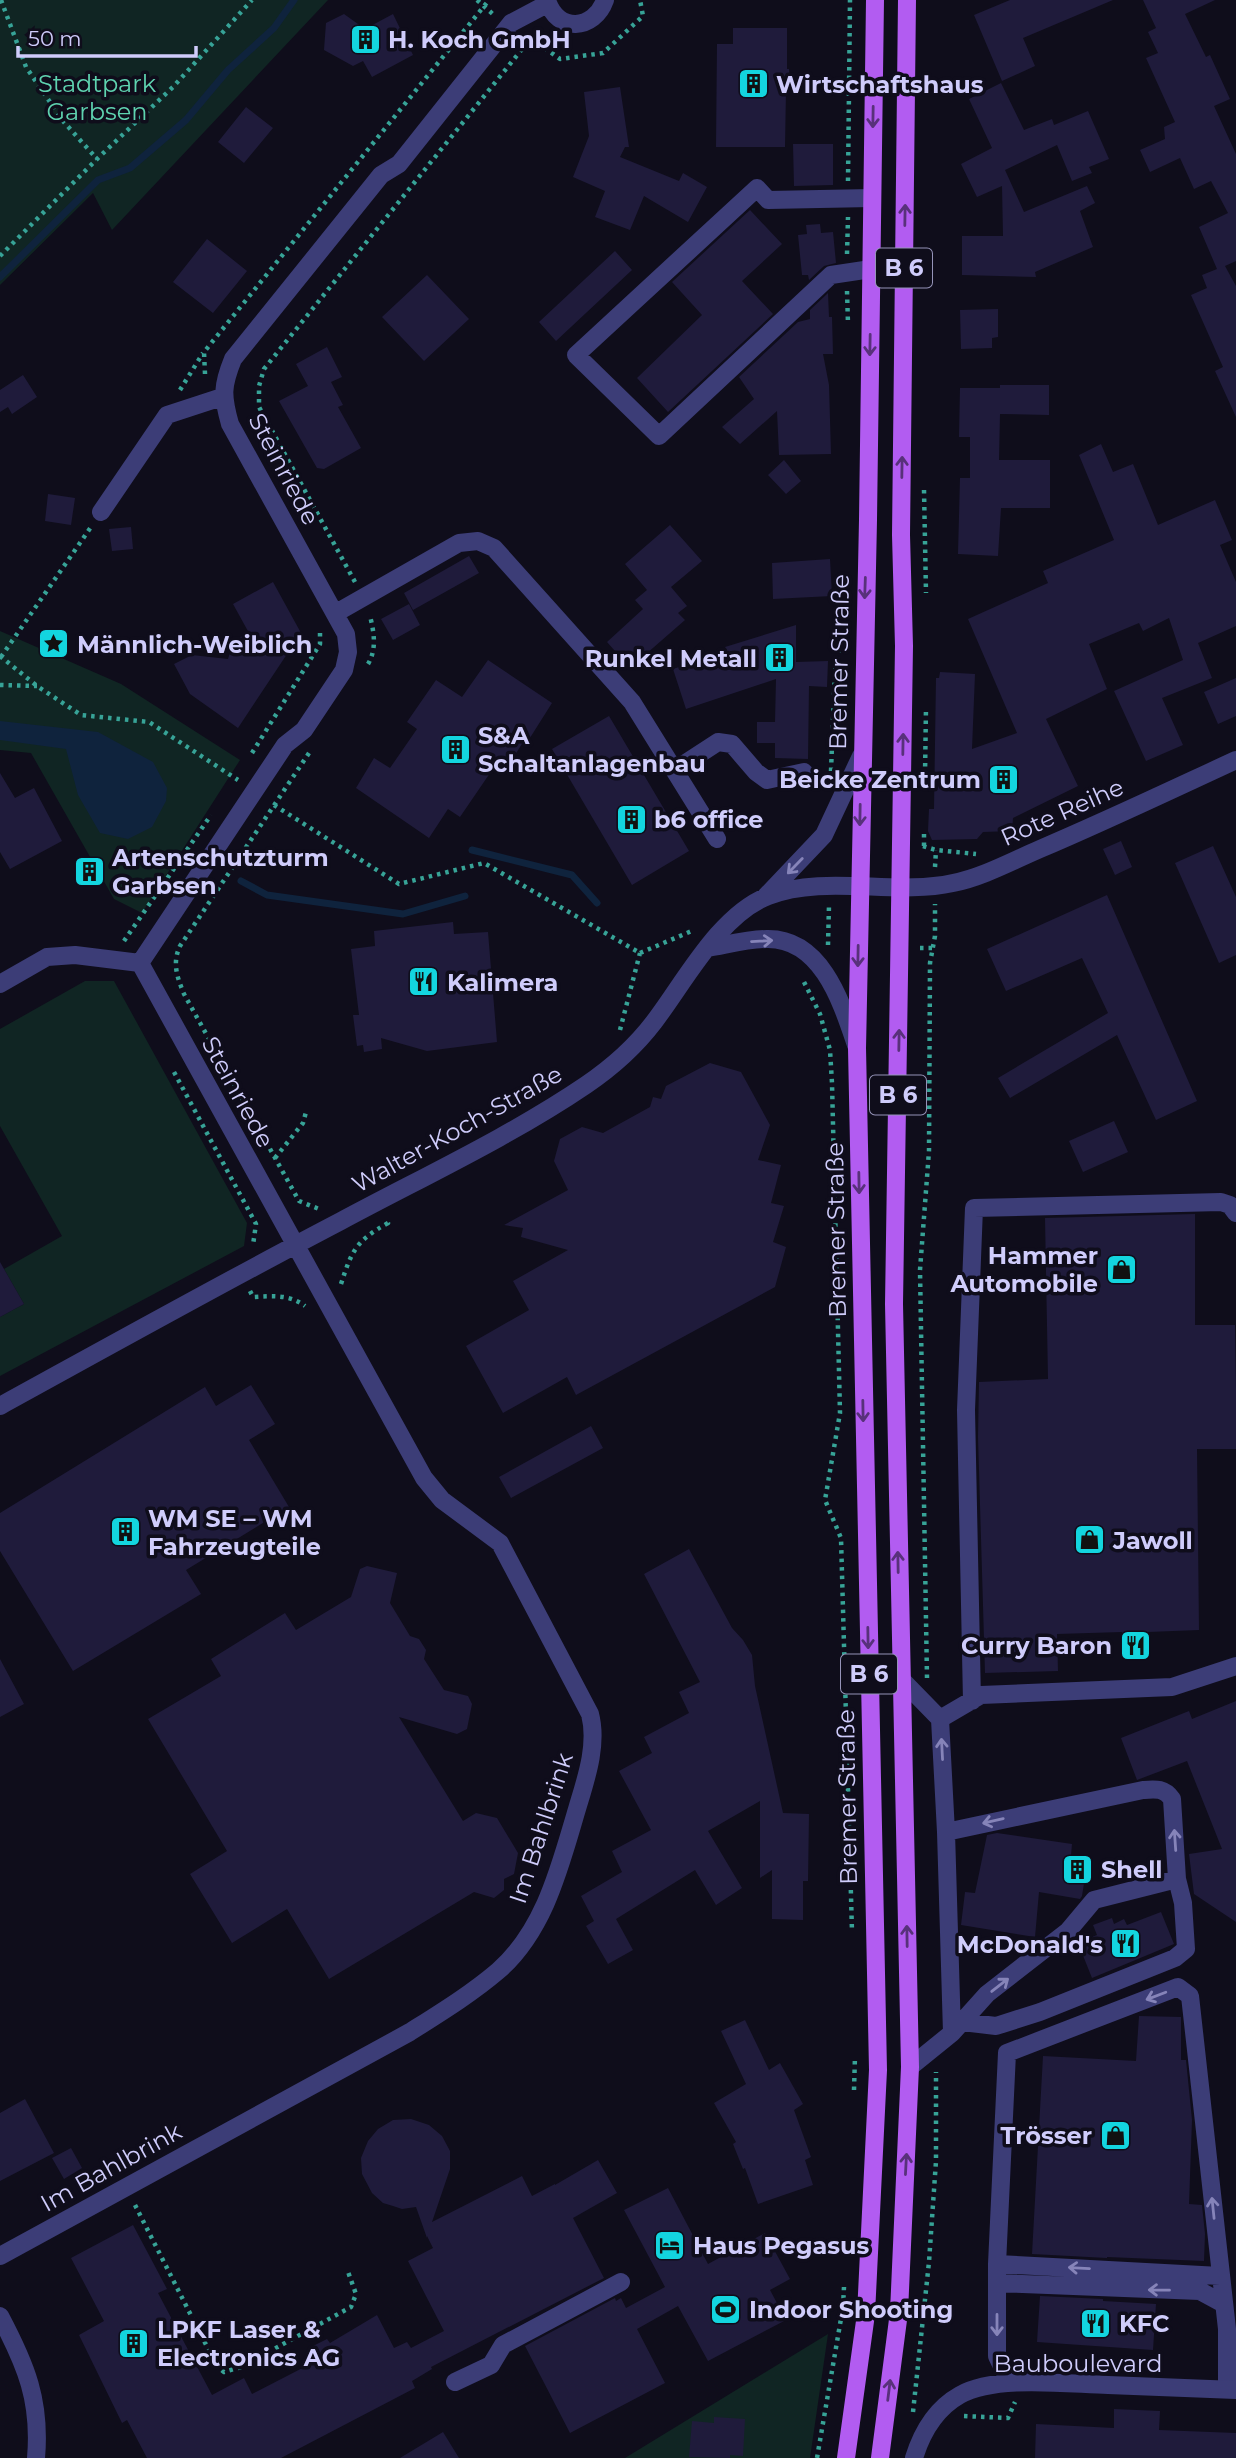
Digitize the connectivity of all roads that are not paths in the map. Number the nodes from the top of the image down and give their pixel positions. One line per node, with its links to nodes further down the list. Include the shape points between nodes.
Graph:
1 (605, 0): 4 (street, Steinriede, via 595,17 577,24 559,19)
2 (874, 0): 5 (main road, Bremer Straße / B 6, one-way to 5)
3 (907, 0): 15 (main road, B 6, one-way to 3)
4 (547, 2): 7 (street, Steinriede, via 511,23 399,164 381,175 233,359)
5 (872, 198): 6 (main road, Bremer Straße / B 6); 6 (street, via 768,200 757,188 576,355 659,436 831,275)
6 (871, 269): 10 (main road, Bremer Straße / B 6, one-way to 10)
7 (214, 400): 8 (street, via 167,415); 9 (street, Steinriede)
8 (101, 512)
9 (327, 617): 12 (street, via 459,543 478,541 494,548 632,702); 19 (street, Steinriede, via 346,634 344,670 303,730 285,745)
10 (861, 756): 16 (main road, Bremer Straße / B 6, one-way to 16); 17 (street, one-way to 17, via 824,835)
11 (1236, 760): 15 (street, Rote Reihe, via 957,882)
12 (675, 770): 13 (street, via 718,742 732,744 767,780); 14 (street)
13 (804, 772)
14 (717, 839)
15 (901, 886): 16 (street, Walter-Koch-Straße); 26 (main road, B 6, one-way to 15, via 894,1304)
16 (860, 887): 17 (street, Walter-Koch-Straße, via 799,888); 21 (main road, Bremer Straße / B 6, one-way to 21)
17 (766, 896): 18 (street, Walter-Koch-Straße, via 740,914)
18 (707, 948): 21 (street, one-way to 21, via 769,939 789,943 814,958 841,998); 23 (street, Walter-Koch-Straße, via 636,1043 586,1085 480,1147)
19 (140, 963): 20 (street, via 75,955 47,957); 23 (street, Steinriede)
20 (0, 984)
21 (857, 1048): 44 (main road, Bremer Straße / B 6, one-way to 44, via 878,2070 866,2314)
22 (1236, 1213): 27 (street, via 1221,1202 974,1208 966,1410)
23 (291, 1237): 24 (street, Walter-Koch-Straße); 33 (street, Im Bahlbrink, via 424,1478 442,1500 500,1543 585,1702 594,1741 577,1808 546,1903 524,1941 499,1970 470,1993 410,2032)
24 (0, 1406)
25 (1236, 1667): 27 (street, via 1172,1687 981,1695)
26 (900, 1678): 28 (street); 32 (main road, B 6, one-way to 26)
27 (972, 1701): 28 (street)
28 (940, 1719): 29 (street, one-way to 28)
29 (946, 1832): 30 (street, one-way to 29, via 1172,1799 1157,1789); 31 (street)
30 (1177, 1879): 31 (street, one-way to 30, via 987,1994 1068,1931 1094,1900); 31 (street, via 1186,1949 1175,1958 996,2026)
31 (957, 2027): 32 (street)
32 (910, 2067): 45 (main road, B 6, one-way to 32, via 899,2312)
33 (0, 2256)
34 (997, 2264): 35 (street, one-way to 34); 35 (street, one-way to 34, via 1190,1996 1178,1987 1007,2053); 37 (street)
35 (1220, 2276): 38 (street)
36 (621, 2282): 40 (street, via 503,2345 491,2365)
37 (997, 2283): 38 (street, one-way to 37, via 1200,2291); 41 (street, one-way to 41, via 997,2356)
38 (1224, 2304): 42 (street)
39 (0, 2316): 43 (street, via 30,2381 37,2425)
40 (455, 2382)
41 (1017, 2383): 42 (street, Bauboulevard); 46 (street, Bauboulevard, via 961,2393 942,2407 922,2434)
42 (1231, 2390)
43 (36, 2458)
44 (846, 2458)
45 (880, 2458)
46 (914, 2458)

